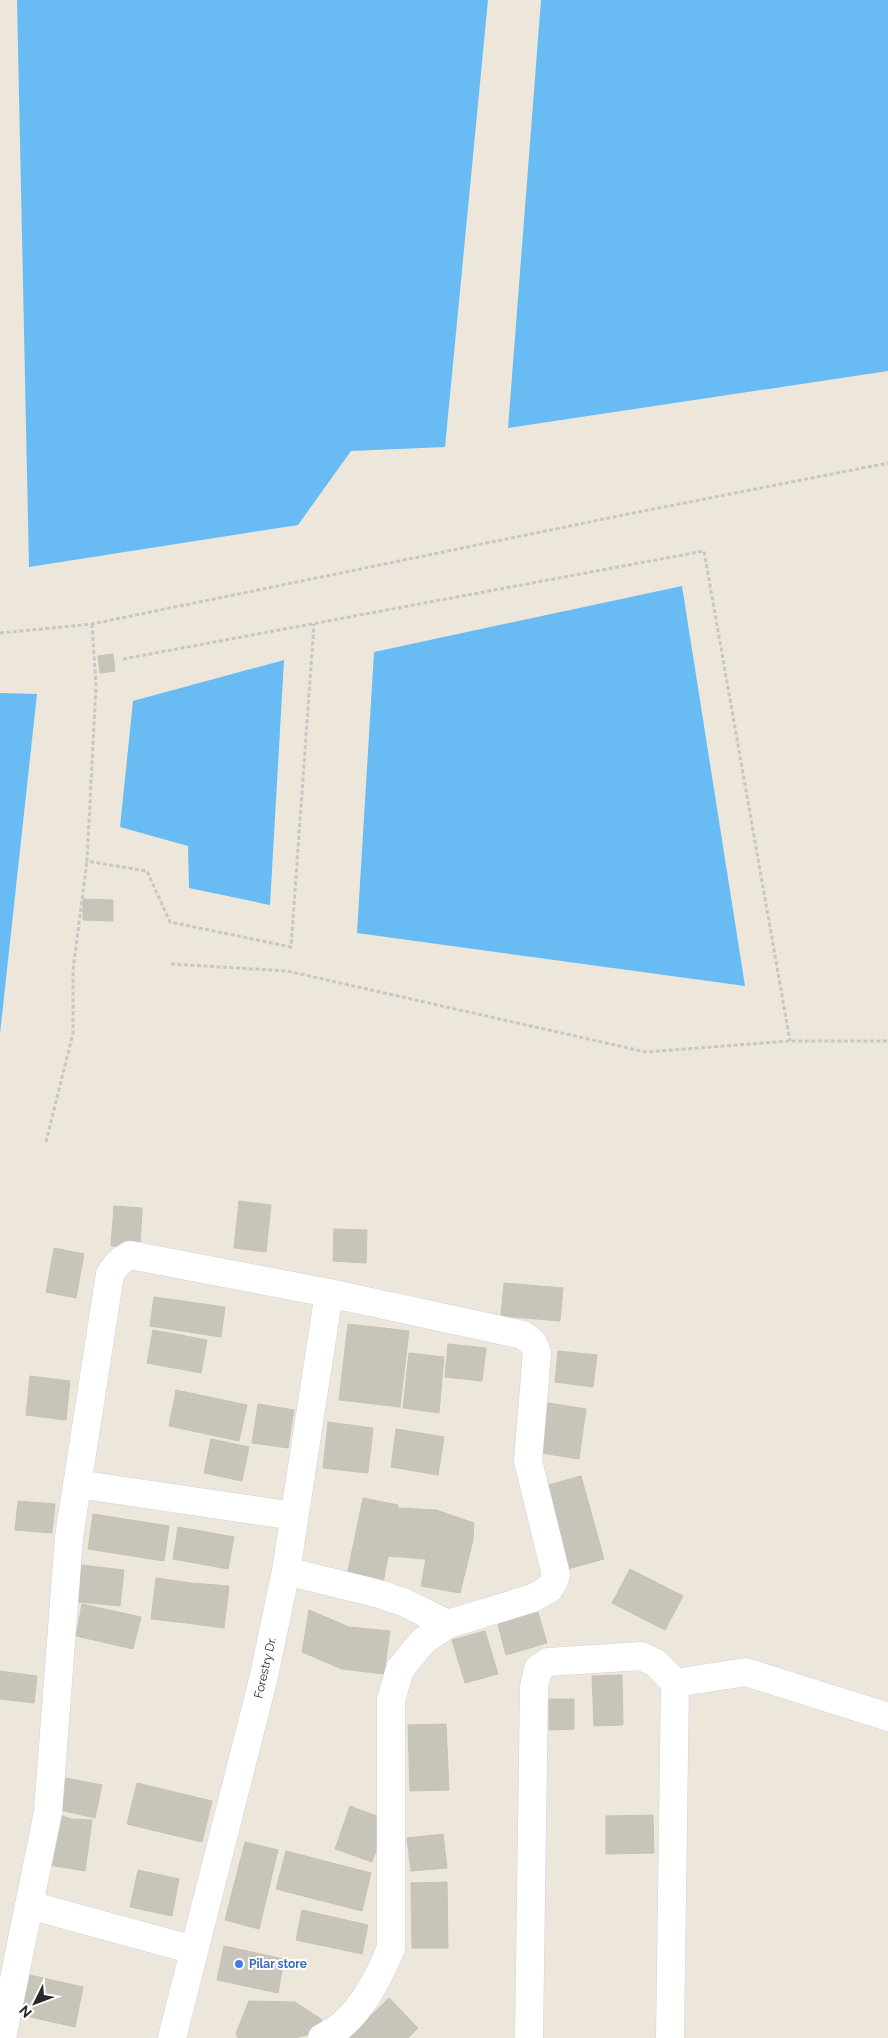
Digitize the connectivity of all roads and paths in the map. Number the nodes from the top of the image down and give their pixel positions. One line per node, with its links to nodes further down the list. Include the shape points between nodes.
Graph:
1 (888, 463): 2 (path)
2 (92, 624): 4 (path); 6 (path, via 96,685)
3 (314, 624): 5 (path); 6 (path, via 292,947 170,922 148,871); 8 (path, via 704,551)
4 (0, 633)
5 (123, 660)
6 (86, 861): 10 (path, via 73,970 73,1033)
7 (171, 964): 8 (path, via 286,971 646,1052)
8 (790, 1041): 9 (path)
9 (888, 1041)
10 (46, 1142)
11 (329, 1293): 12 (street, via 130,1255 119,1262 110,1274); 13 (street, Forestry Dr.); 15 (street, via 523,1335 533,1343 537,1353 528,1461 556,1575 549,1590 533,1598)
12 (77, 1484): 13 (street); 18 (street, via 69,1537 48,1812)
13 (294, 1516): 14 (street, Forestry Dr.)
14 (286, 1572): 15 (street, via 379,1594); 19 (street, Forestry Dr., via 263,1680)
15 (448, 1624): 22 (street, via 423,1641 400,1669 391,1700 392,1948 380,1975 361,2003 342,2025)
16 (675, 1683): 17 (street, via 746,1672); 23 (street, via 656,1663 641,1656 548,1662 538,1669 534,1687); 24 (street)
17 (888, 1717)
18 (29, 1905): 19 (street); 20 (street)
19 (194, 1950): 21 (street, Forestry Dr.)
20 (2, 2038)
21 (172, 2038)
22 (322, 2038)
23 (529, 2038)
24 (670, 2038)

